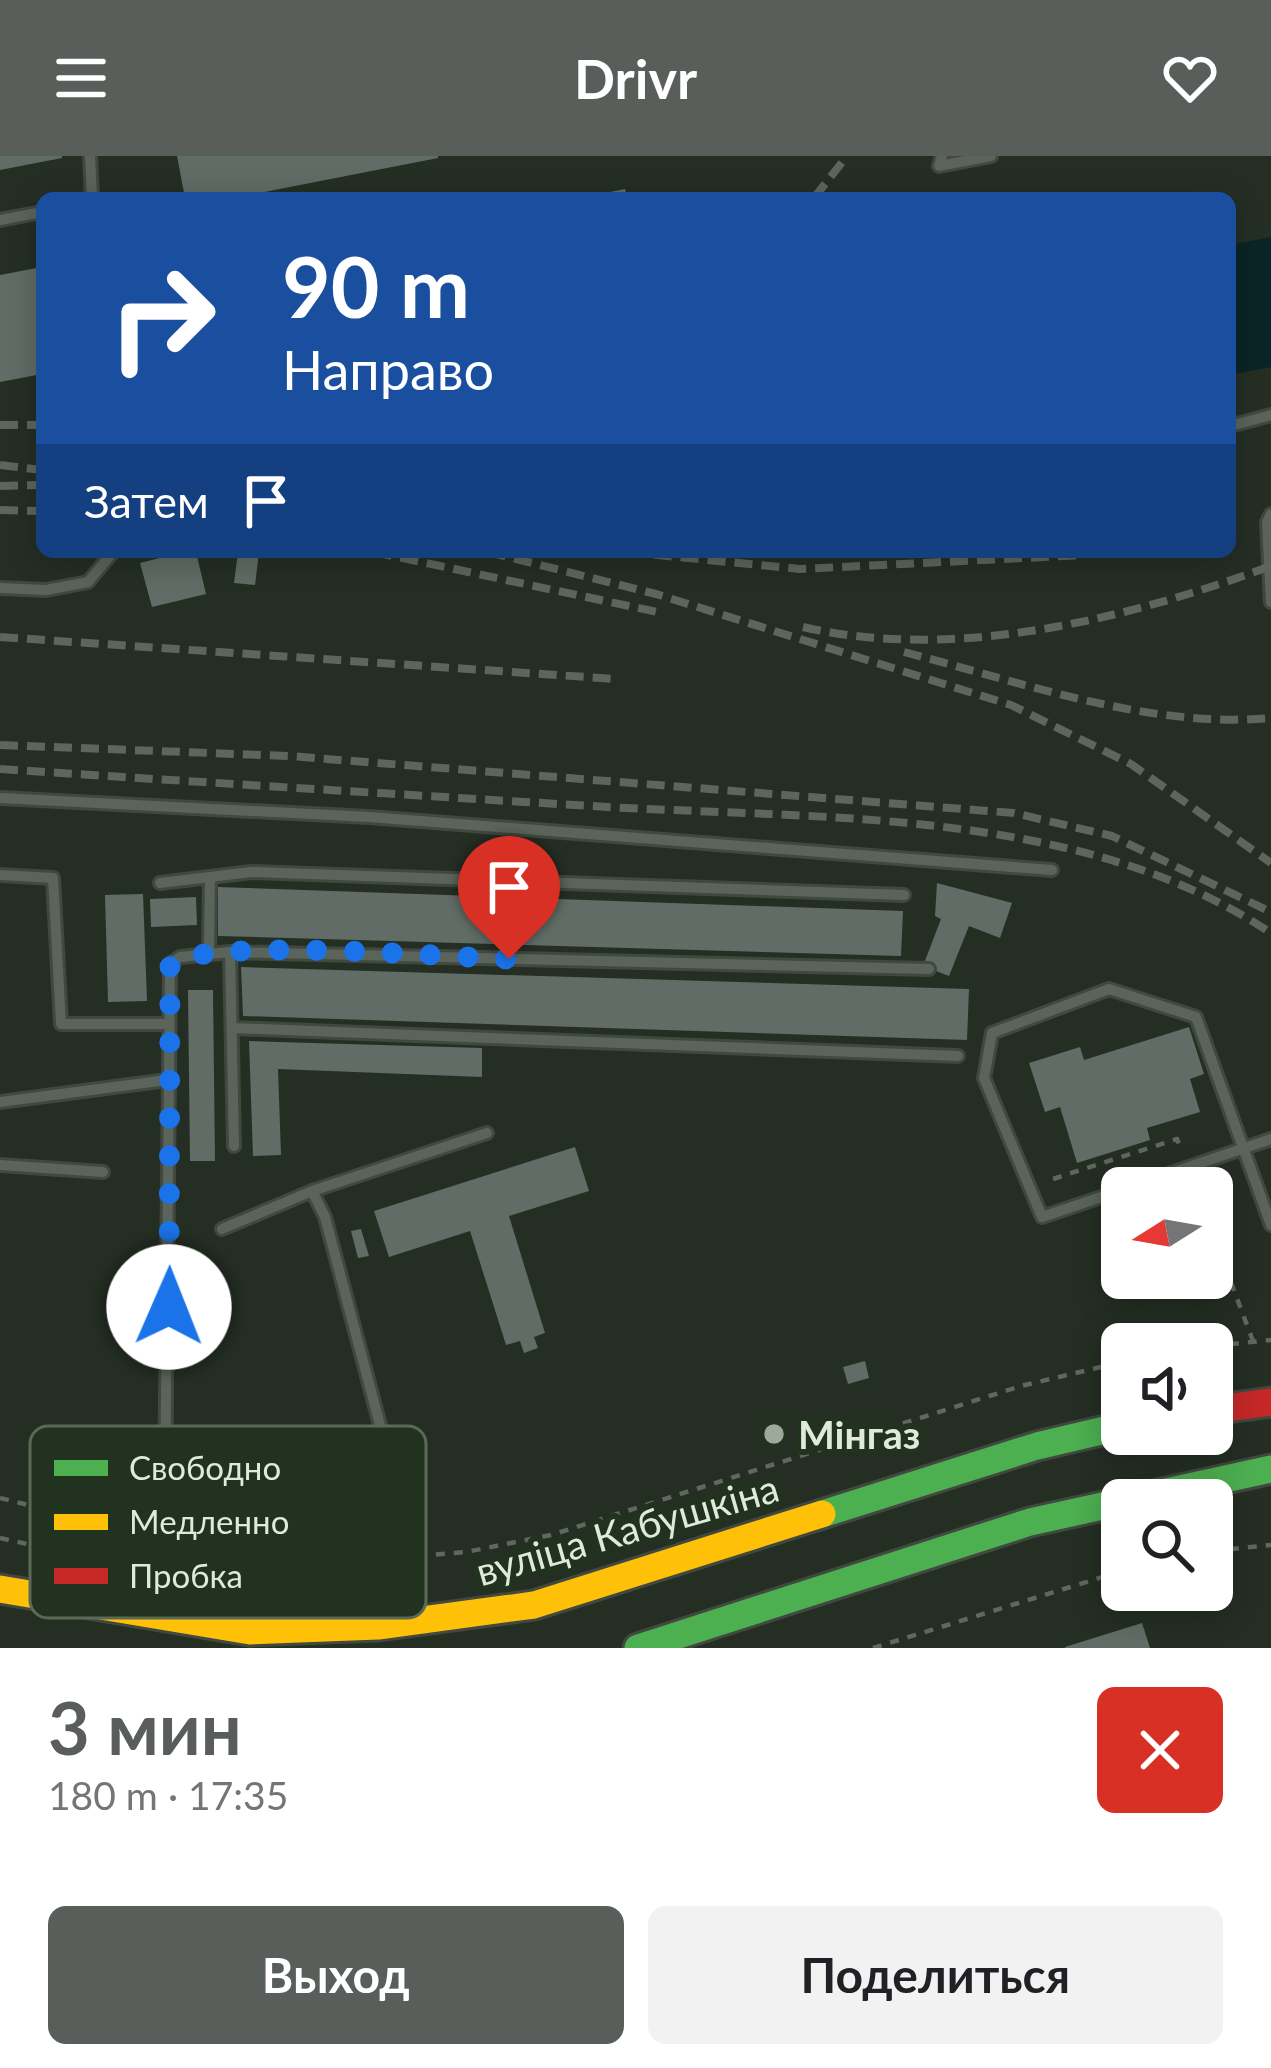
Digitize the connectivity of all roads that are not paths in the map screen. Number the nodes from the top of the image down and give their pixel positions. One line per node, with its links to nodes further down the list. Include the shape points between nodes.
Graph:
1 (90, 156): 4 (lane)
2 (942, 156): 3 (lane, via 939,166)
3 (991, 156)
4 (90, 192)
5 (36, 213): 6 (lane)
6 (0, 220)
7 (1271, 415): 8 (lane)
8 (1236, 424)
9 (1271, 514): 12 (lane)
10 (108, 558): 11 (lane, via 88,582)
11 (0, 588)
12 (1271, 602)
13 (0, 798): 14 (lane, via 369,817)
14 (1052, 870)
15 (0, 875): 22 (lane, via 53,878 61,1024)
16 (210, 878): 17 (lane); 18 (lane, via 251,872); 20 (lane)
17 (160, 883)
18 (904, 895)
19 (230, 952): 20 (lane); 21 (lane); 23 (lane)
20 (209, 953): 22 (lane, via 170,964)
21 (928, 969)
22 (166, 1024): 25 (lane)
23 (232, 1028): 24 (lane); 29 (lane)
24 (958, 1056)
25 (167, 1080): 26 (lane); 40 (lane)
26 (0, 1102)
27 (487, 1133): 34 (lane)
28 (1271, 1139): 30 (lane)
29 (235, 1146)
30 (1243, 1149): 32 (lane); 35 (lane, via 1196,1018 1109,989 992,1034 984,1078 1042,1217); 36 (lane)
31 (0, 1165): 33 (lane)
32 (1191, 1167)
33 (103, 1172)
34 (312, 1191): 37 (lane); 41 (lane)
35 (1101, 1197)
36 (1271, 1225)
37 (222, 1229)
38 (1271, 1402): 39 (main road)
39 (1233, 1407)
40 (165, 1426)
41 (380, 1426)
42 (1101, 1431): 47 (main road, вуліца Кабушкіна, via 534,1605 296,1630)
43 (1271, 1469): 48 (main road, via 1048,1515)
44 (0, 1589): 45 (main road, вуліца Кабушкіна)
45 (30, 1595)
46 (149, 1618): 47 (main road, вуліца Кабушкіна)
47 (164, 1621)
48 (638, 1648)

